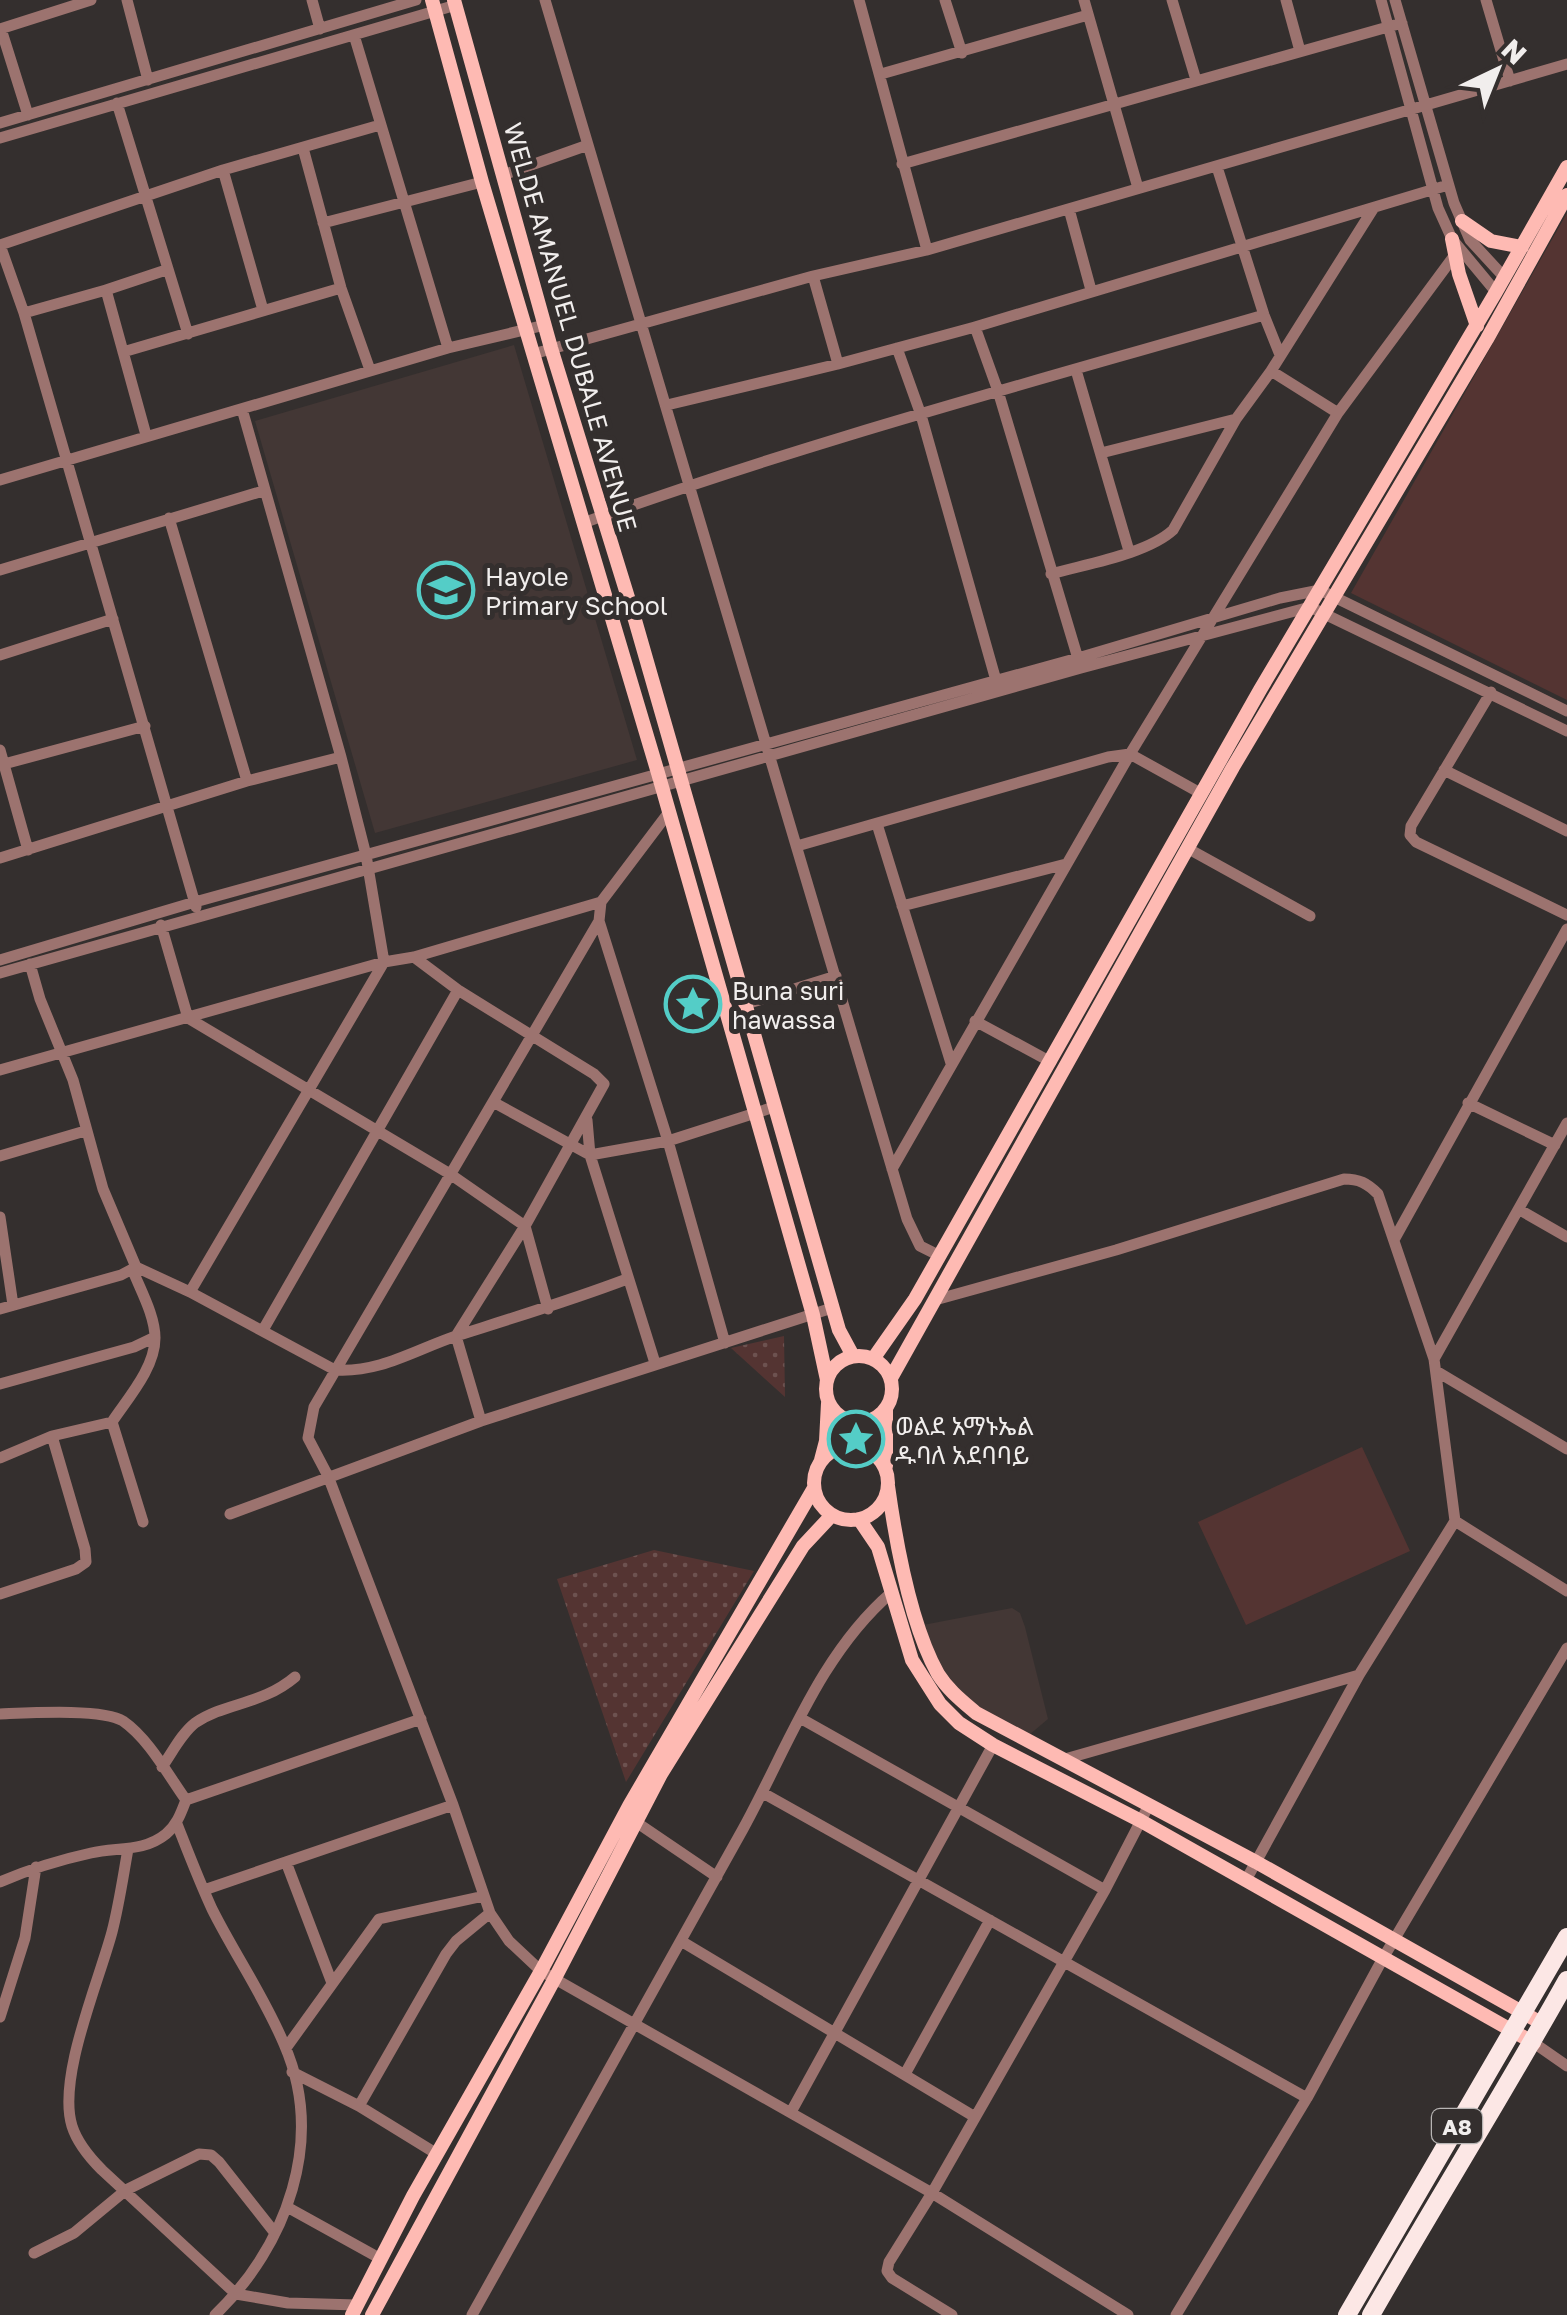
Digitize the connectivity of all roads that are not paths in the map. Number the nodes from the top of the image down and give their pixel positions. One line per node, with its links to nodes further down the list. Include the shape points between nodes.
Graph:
1 (43, 0): 17 (street)
2 (91, 0): 17 (street)
3 (127, 0): 28 (street)
4 (312, 0): 22 (street)
5 (416, 0): 22 (street)
6 (546, 0): 39 (street)
7 (860, 0): 27 (street)
8 (945, 0): 25 (street)
9 (1084, 0): 18 (street)
10 (1172, 0): 29 (street)
11 (1286, 0): 24 (street)
12 (1380, 0): 20 (street)
13 (1395, 0): 19 (street)
14 (1490, 1): 30 (street)
15 (455, 3): 16 (street); 45 (main road, WELDE AMANUEL DUBALE AVENUE)
16 (433, 6): 23 (street); 46 (main road)
17 (47, 14): 21 (street)
18 (1088, 15): 25 (street); 33 (street)
19 (1402, 23): 20 (street); 32 (street)
20 (1388, 27): 24 (street); 34 (street)
21 (0, 29): 35 (street)
22 (320, 29): 28 (street)
23 (354, 35): 31 (street); 37 (street)
24 (1300, 51): 29 (street)
25 (962, 53): 27 (street)
26 (1567, 64): 30 (street)
27 (882, 74): 41 (street)
28 (148, 80): 35 (street)
29 (1196, 80): 33 (street)
30 (1510, 81): 32 (street)
31 (117, 103): 38 (street); 50 (street)
32 (1426, 103): 34 (street); 47 (street)
33 (1114, 104): 41 (street); 48 (street)
34 (1411, 109): 42 (street); 49 (street)
35 (28, 115): 36 (street)
36 (0, 124)
37 (380, 125): 40 (street); 52 (street)
38 (0, 138)
39 (588, 145): 45 (street); 73 (street)
40 (304, 148): 44 (street); 56 (street)
41 (902, 164): 60 (street)
42 (1217, 167): 48 (street); 58 (street)
43 (1567, 168): 59 (main road)
44 (223, 170): 50 (street); 69 (street)
45 (502, 175): 72 (main road, WELDE AMANUEL DUBALE AVENUE)
46 (482, 182): 52 (street); 76 (main road)
47 (1448, 184): 49 (street); 55 (street)
48 (1138, 188): 53 (street)
49 (1432, 189): 54 (street); 57 (street)
50 (144, 196): 62 (street); 70 (street, via 0,245)
51 (1567, 196): 107 (main road, via 1488,339)
52 (403, 203): 56 (street); 78 (street)
53 (1069, 209): 60 (street); 67 (street)
54 (1373, 209): 58 (street); 83 (street)
55 (1462, 221): 59 (main road, via 1491,240); 64 (street, via 1480,255)
56 (323, 222): 65 (street)
57 (1452, 239): 61 (main road); 68 (street)
58 (1242, 246): 67 (street); 71 (street)
59 (1522, 248): 64 (main road)
60 (927, 250): 63 (street)
61 (1454, 256): 74 (main road); 91 (street)
62 (166, 270): 66 (street); 77 (street)
63 (814, 276): 73 (street); 84 (street)
64 (1504, 278): 68 (main road)
65 (341, 288): 69 (street); 85 (street)
66 (106, 290): 70 (street); 81 (street)
67 (1091, 290): 75 (street)
68 (1496, 292): 74 (main road)
69 (263, 310): 77 (street)
70 (24, 313): 96 (street)
71 (1264, 315): 83 (street); 86 (street)
72 (545, 325): 76 (street); 79 (main road, WELDE AMANUEL DUBALE AVENUE)
73 (642, 325): 79 (street); 89 (street)
74 (1477, 326): 107 (main road)
75 (975, 327): 80 (street); 88 (street)
76 (526, 330): 78 (street); 82 (main road)
77 (188, 334): 81 (street)
78 (448, 348): 85 (street)
79 (551, 348): 82 (street); 100 (main road, WELDE AMANUEL DUBALE AVENUE)
80 (897, 348): 84 (street); 92 (street)
81 (123, 352): 94 (street)
82 (533, 354): 102 (main road)
83 (1280, 356): 87 (street)
84 (838, 364): 89 (street)
85 (370, 370): 90 (street)
86 (1076, 370): 88 (street); 95 (street)
87 (1271, 371): 91 (street); 93 (street)
88 (998, 392): 92 (street); 106 (street)
89 (668, 405): 98 (street)
90 (242, 409): 94 (street); 99 (street)
91 (1338, 413): 110 (street)
92 (921, 416): 98 (street); 114 (street)
93 (1236, 419): 95 (street); 104 (street, via 1174,530)
94 (146, 436): 96 (street)
95 (1100, 453): 104 (street)
96 (67, 460): 97 (street); 103 (street)
97 (0, 480)
98 (690, 486): 100 (street); 119 (street)
99 (263, 490): 101 (street); 122 (street)
100 (602, 516): 102 (street); 125 (main road, WELDE AMANUEL DUBALE AVENUE)
101 (169, 518): 103 (street); 127 (street)
102 (583, 523): 126 (main road)
103 (92, 542): 105 (street); 109 (street)
104 (1130, 551): 106 (street)
105 (0, 570)
106 (1051, 574): 113 (street)
107 (1326, 593): 108 (main road); 110 (street, via 1280,598); 116 (street)
108 (1316, 609): 111 (street); 115 (street); 128 (main road); 134 (main road)
109 (113, 619): 112 (street); 117 (street)
110 (1212, 619): 111 (street); 113 (street)
111 (1202, 635): 113 (street); 121 (street)
112 (0, 655)
113 (1079, 663): 114 (street)
114 (997, 685): 119 (street)
115 (1491, 692): 118 (street); 124 (street)
116 (1567, 711)
117 (144, 726): 123 (street); 129 (street)
118 (1567, 731)
119 (769, 749): 125 (street); 133 (street)
120 (0, 750): 123 (street)
121 (1130, 754): 128 (street); 131 (street); 138 (street)
122 (341, 757): 127 (street); 136 (street)
123 (4, 764): 135 (street)
124 (1444, 770): 132 (street); 143 (street, via 1410,835)
125 (677, 774): 126 (street); 147 (main road, WELDE AMANUEL DUBALE AVENUE)
126 (660, 779): 130 (main road); 136 (street); 139 (street)
127 (247, 781): 129 (street)
128 (1202, 794): 163 (main road)
129 (168, 808): 135 (street); 140 (street)
130 (669, 812): 141 (street); 149 (main road)
131 (876, 824): 133 (street); 142 (street)
132 (1567, 830)
133 (798, 846): 156 (street)
134 (1188, 848): 145 (street); 191 (main road)
135 (28, 850): 137 (street)
136 (366, 855): 139 (street); 140 (street)
137 (0, 858)
138 (1066, 864): 142 (street); 160 (street)
139 (368, 868): 144 (street); 153 (street)
140 (194, 902): 144 (street); 152 (street)
141 (601, 902): 146 (street); 151 (street)
142 (902, 906): 164 (street)
143 (1567, 915)
144 (198, 916): 148 (street)
145 (1310, 916)
146 (599, 921): 161 (street); 175 (street)
147 (720, 924): 149 (main road); 158 (main road, WELDE AMANUEL DUBALE AVENUE)
148 (162, 926): 154 (street); 159 (street)
149 (702, 928): 170 (main road)
150 (1567, 929): 168 (street)
151 (414, 957): 153 (street); 157 (street)
152 (0, 960)
153 (384, 962): 159 (street); 166 (street)
154 (30, 964): 155 (street); 162 (street)
155 (0, 974)
156 (836, 976): 158 (street); 180 (street)
157 (458, 990): 161 (street); 174 (street)
158 (746, 1004): 169 (main road, WELDE AMANUEL DUBALE AVENUE)
159 (188, 1018): 162 (street); 166 (street)
160 (975, 1021): 163 (street); 164 (street)
161 (530, 1034): 167 (street); 171 (street, via 604,1084)
162 (63, 1052): 165 (street); 173 (street)
163 (1051, 1062): 187 (main road)
164 (950, 1063): 180 (street)
165 (0, 1070)
166 (310, 1091): 174 (street); 190 (street)
167 (493, 1102): 177 (street); 181 (street)
168 (1468, 1103): 176 (street); 186 (street)
169 (774, 1107): 170 (street); 193 (main road, WELDE AMANUEL DUBALE AVENUE)
170 (755, 1113): 175 (street); 195 (main road)
171 (587, 1120): 177 (street); 178 (street)
172 (1567, 1122): 176 (street)
173 (84, 1131): 179 (street); 188 (street)
174 (380, 1132): 181 (street); 196 (street)
175 (668, 1141): 178 (street); 199 (street)
176 (1555, 1145): 182 (street)
177 (572, 1146): 178 (street); 184 (street)
178 (590, 1155): 189 (street)
179 (0, 1156)
180 (892, 1169): 187 (street, via 920,1246)
181 (450, 1174): 184 (street); 204 (street)
182 (1520, 1210): 185 (street); 203 (street)
183 (0, 1217): 192 (street)
184 (525, 1226): 194 (street); 198 (street)
185 (1567, 1237)
186 (1394, 1238): 191 (street, via 1378,1194 1369,1184 1344,1179); 203 (street)
187 (940, 1256): 201 (main road)
188 (134, 1269): 190 (street); 192 (street); 197 (street)
189 (628, 1279): 194 (street); 202 (street)
190 (190, 1292): 196 (street)
191 (935, 1300): 205 (main road)
192 (6, 1307)
193 (832, 1308): 195 (street); 200 (main road, WELDE AMANUEL DUBALE AVENUE)
194 (548, 1309): 198 (street)
195 (813, 1316): 199 (street); 206 (main road)
196 (263, 1330): 204 (street)
197 (155, 1336): 207 (street); 211 (street, via 147,1368)
198 (456, 1336): 204 (street, via 376,1368); 210 (street)
199 (725, 1342): 202 (street)
200 (853, 1356): 201 (main road); 206 (main road, via 841,1360)
201 (873, 1359): 205 (main road)
202 (655, 1364): 210 (street)
203 (1435, 1365): 213 (street); 222 (street)
204 (335, 1370): 216 (street, via 314,1407 308,1438)
205 (891, 1378): 209 (main road)
206 (827, 1380): 208 (main road)
207 (0, 1384)
208 (828, 1402): 209 (main road, via 836,1414 862,1422); 215 (main road)
209 (886, 1410): 217 (main road)
210 (480, 1421): 216 (street)
211 (112, 1422): 212 (street); 223 (street)
212 (52, 1436): 214 (street); 226 (street, via 86,1562)
213 (1567, 1448)
214 (0, 1458)
215 (821, 1462): 217 (main road, via 856,1446 879,1459); 218 (main road)
216 (328, 1476): 219 (street); 232 (street)
217 (888, 1479): 221 (main road, via 878,1510); 233 (main road, via 896,1537 930,1658 954,1695)
218 (814, 1488): 220 (main road); 241 (main road)
219 (230, 1514)
220 (832, 1515): 221 (main road); 244 (main road, via 802,1546 726,1665)
221 (858, 1519): 225 (main road, via 878,1547)
222 (1454, 1521): 224 (street); 228 (street)
223 (143, 1522)
224 (1567, 1590)
225 (891, 1592): 231 (street, via 849,1636); 234 (main road, via 924,1682)
226 (0, 1594)
227 (1567, 1648): 261 (street)
228 (1359, 1675): 235 (street); 248 (street)
229 (295, 1677): 236 (street, via 274,1694 196,1723)
230 (0, 1714): 236 (street, via 116,1717)
231 (800, 1718): 237 (street); 242 (street)
232 (421, 1719): 238 (street); 239 (street)
233 (987, 1720): 234 (main road); 235 (main road)
234 (986, 1741): 242 (street); 243 (main road)
235 (1065, 1759): 240 (main road)
236 (162, 1767): 238 (street)
237 (763, 1793): 250 (street); 251 (street)
238 (186, 1800): 245 (street)
239 (453, 1805): 247 (street); 256 (street)
240 (1149, 1805): 243 (street); 248 (main road)
241 (628, 1806): 244 (street); 264 (main road)
242 (958, 1806): 251 (street); 255 (street)
243 (1141, 1821): 252 (main road); 255 (street)
244 (636, 1822): 250 (street); 264 (main road)
245 (176, 1824): 246 (street, via 165,1836); 254 (street)
246 (128, 1849): 249 (street); 283 (street, via 68,2108 89,2156)
247 (286, 1862): 254 (street); 266 (street)
248 (1256, 1862): 252 (street); 261 (main road)
249 (36, 1866): 253 (street); 268 (street, via 26,1938)
250 (716, 1876): 260 (street)
251 (920, 1880): 258 (street); 272 (street)
252 (1246, 1880): 262 (main road)
253 (0, 1882)
254 (204, 1890): 274 (street)
255 (1105, 1890): 263 (street)
256 (484, 1896): 257 (street); 266 (street, via 379,1919)
257 (490, 1913): 264 (street, via 509,1942); 279 (street, via 446,1954)
258 (990, 1920): 263 (street); 277 (street)
259 (1567, 1936): 267 (highway, A8)
260 (680, 1941): 269 (street); 272 (street)
261 (1394, 1941): 262 (street); 267 (main road)
262 (1382, 1960): 271 (main road); 278 (street)
263 (1064, 1962): 278 (street); 281 (street)
264 (548, 1974): 269 (street); 282 (main road); 292 (main road)
265 (1567, 1980): 270 (highway, A8)
266 (332, 1982): 274 (street)
267 (1523, 2013): 270 (main road); 271 (highway, A8)
268 (0, 2018)
269 (632, 2024): 280 (street); 293 (street)
270 (1542, 2024): 273 (highway, A8)
271 (1514, 2031): 273 (main road); 297 (highway, A8)
272 (833, 2034): 277 (street); 280 (street)
273 (1534, 2043): 275 (street); 298 (highway, A8)
274 (286, 2048): 276 (street)
275 (1567, 2066)
276 (292, 2072): 279 (street); 285 (street, via 303,2149)
277 (905, 2074): 281 (street)
278 (1306, 2098): 296 (street)
279 (360, 2106): 282 (street)
280 (791, 2112): 284 (street)
281 (975, 2117): 284 (street)
282 (437, 2154): 288 (main road)
283 (126, 2190): 286 (street, via 198,2154 211,2155); 287 (street, via 74,2233); 289 (street)
284 (932, 2193): 294 (street, via 887,2271); 295 (street)
285 (286, 2207): 286 (street); 288 (street)
286 (274, 2233): 289 (street)
287 (34, 2253)
288 (381, 2259): 290 (main road)
289 (236, 2294): 290 (street); 291 (street)
290 (354, 2310)
291 (214, 2315)
292 (372, 2315)
293 (472, 2315)
294 (952, 2315)
295 (1128, 2315)
296 (1176, 2315)
297 (1347, 2315)
298 (1371, 2315)

